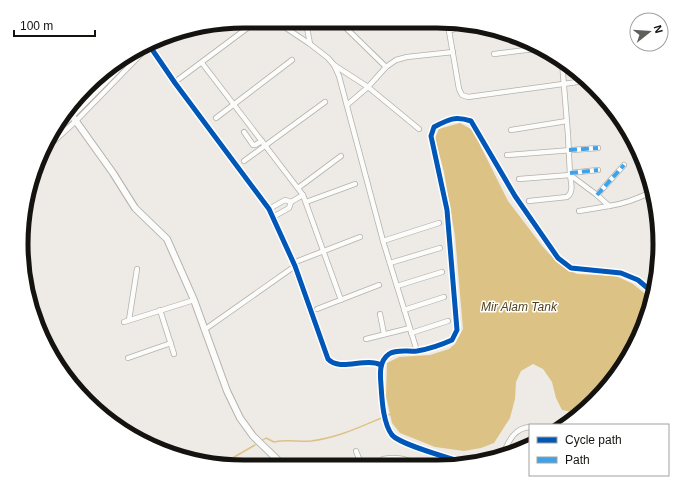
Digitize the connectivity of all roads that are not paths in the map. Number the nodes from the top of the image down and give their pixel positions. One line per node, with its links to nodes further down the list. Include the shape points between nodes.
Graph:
1 (247, 28): 16 (street)
2 (286, 28): 8 (street)
3 (307, 28): 8 (street)
4 (346, 28): 18 (street)
5 (449, 28): 7 (street)
6 (456, 29): 7 (street)
7 (450, 31): 12 (street)
8 (310, 44): 17 (street)
9 (151, 48): 55 (street)
10 (532, 49): 11 (street)
11 (528, 50): 13 (street)
12 (453, 52): 18 (street, via 407,57 396,60); 23 (street, via 462,95)
13 (494, 54)
14 (136, 57): 28 (street)
15 (292, 60): 26 (street)
16 (202, 62): 21 (street); 26 (street)
17 (334, 65): 24 (street); 27 (street)
18 (386, 67): 24 (street)
19 (563, 69): 23 (street)
20 (113, 73): 28 (main road)
21 (179, 79)
22 (579, 82): 23 (street)
23 (564, 84): 30 (street)
24 (368, 87): 27 (street); 32 (street)
25 (325, 102): 36 (street)
26 (234, 104): 29 (street); 35 (street)
27 (347, 106): 60 (street)
28 (72, 116): 31 (street); 72 (main road, via 135,208 167,239)
29 (216, 118)
30 (567, 121): 33 (street); 38 (street)
31 (61, 129)
32 (419, 129)
33 (510, 130)
34 (244, 132): 35 (street, via 253,145)
35 (262, 141): 36 (street)
36 (266, 146): 41 (street); 47 (street)
37 (598, 148): 38 (street)
38 (569, 150): 39 (street); 44 (street)
39 (508, 155)
40 (341, 156): 47 (street)
41 (244, 161)
42 (624, 165): 50 (street)
43 (598, 170): 44 (street)
44 (570, 174): 45 (street); 50 (street); 51 (street, via 572,191 567,197)
45 (520, 179)
46 (355, 184): 53 (street)
47 (298, 188): 49 (street)
48 (648, 193): 54 (street, via 634,200)
49 (303, 195): 52 (street); 53 (street)
50 (597, 195): 54 (street)
51 (529, 201)
52 (291, 202): 55 (street, via 285,200); 57 (street, via 289,208)
53 (306, 202): 62 (street)
54 (609, 206): 56 (street)
55 (269, 209): 57 (street)
56 (579, 211)
57 (273, 217): 65 (street)
58 (439, 223): 60 (street)
59 (360, 237): 62 (street)
60 (383, 241): 64 (street)
61 (440, 248): 64 (street)
62 (323, 251): 63 (street); 73 (street)
63 (298, 261)
64 (390, 263): 69 (street)
65 (295, 266): 79 (street); 87 (street, via 328,359 344,365 365,362)
66 (137, 269): 75 (street, via 127,321)
67 (442, 272): 69 (street)
68 (378, 285): 73 (street)
69 (397, 286): 76 (street)
70 (648, 289): 84 (street, via 638,280 621,272 571,268 558,258 515,196 471,121 454,118 434,127 431,136 447,210 457,330 452,340)
71 (444, 297): 76 (street)
72 (194, 300): 75 (street); 79 (main road)
73 (341, 300): 74 (street)
74 (317, 309)
75 (160, 310): 83 (street)
76 (404, 310): 80 (street)
77 (380, 314): 81 (street)
78 (448, 321): 80 (street)
79 (204, 330): 92 (main road, via 240,418 253,436)
80 (411, 331): 81 (street); 84 (street)
81 (384, 334): 82 (street)
82 (366, 339)
83 (171, 343): 85 (street); 86 (street)
84 (417, 351): 87 (street, via 390,353)
85 (174, 354)
86 (128, 358)
87 (381, 366): 95 (street, via 384,413 393,436 402,442)
88 (529, 427): 89 (street, via 512,435)
89 (505, 449)
90 (356, 451): 93 (street)
91 (383, 459): 94 (street, via 393,457)
92 (277, 460)
93 (360, 460)
94 (406, 460)
95 (454, 460)

